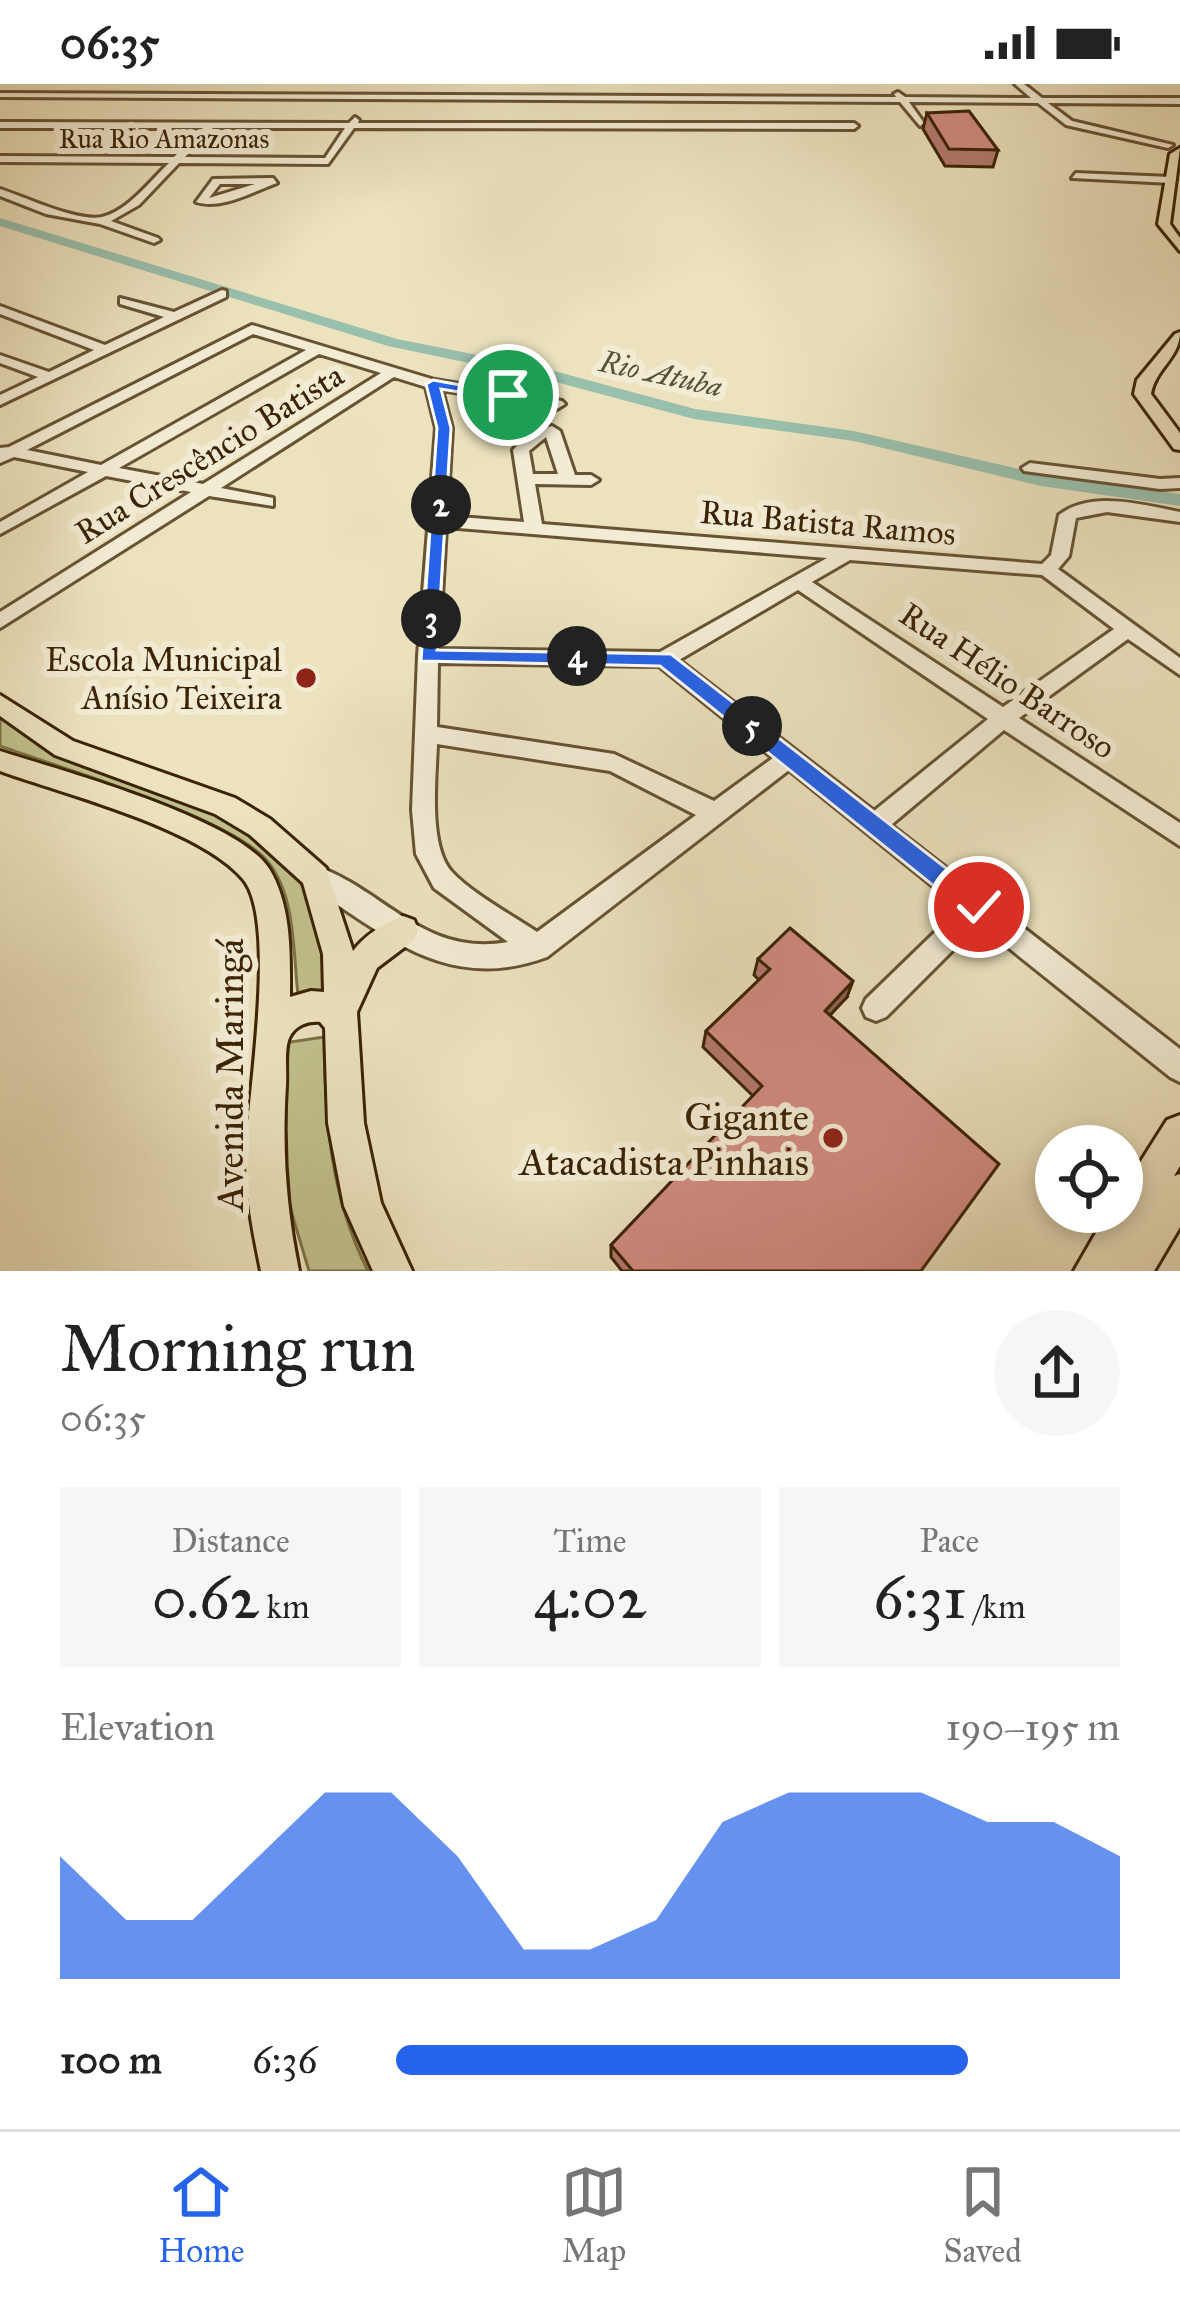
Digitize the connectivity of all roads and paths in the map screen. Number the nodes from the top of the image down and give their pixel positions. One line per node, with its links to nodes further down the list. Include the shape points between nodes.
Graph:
1 (123, 84): 10 (street)
2 (251, 84): 11 (street)
3 (378, 84): 12 (street)
4 (506, 84): 13 (street)
5 (635, 84): 14 (street)
6 (763, 84): 15 (street)
7 (890, 84): 16 (street)
8 (1019, 84): 17 (street)
9 (0, 95): 10 (street)
10 (108, 95): 11 (street); 20 (street)
11 (239, 96): 12 (street); 25 (street)
12 (370, 97): 13 (street); 28 (street)
13 (502, 97): 14 (street); 29 (street)
14 (636, 98): 15 (street); 30 (street)
15 (769, 98): 16 (street); 31 (street)
16 (902, 99): 17 (street); 22 (street)
17 (1036, 99): 18 (street); 27 (street)
18 (1086, 100): 19 (street); 27 (street, via 1110,118)
19 (1180, 101)
20 (94, 106)
21 (81, 116): 24 (street)
22 (920, 123)
23 (0, 125): 24 (street)
24 (68, 126): 25 (street); 32 (street)
25 (210, 126): 28 (street); 38 (street)
26 (854, 126): 31 (street)
27 (1080, 126): 34 (street)
28 (350, 127): 29 (street); 39 (street, Rua Rio Amazonas, via 328,161)
29 (494, 127): 30 (street); 33 (street)
30 (638, 128): 31 (street)
31 (781, 128)
32 (53, 137)
33 (489, 143)
34 (1175, 146): 42 (main road)
35 (38, 148): 37 (street)
36 (0, 159): 37 (street, Rua Rio Amazonas)
37 (23, 159): 38 (street, Rua Rio Amazonas); 40 (street)
38 (176, 160): 39 (street, Rua Rio Amazonas); 45 (street, via 135,203)
39 (254, 161): 43 (street)
40 (1, 175)
41 (1076, 176): 42 (street)
42 (1171, 180): 47 (main road, via 1164,224)
43 (240, 181): 43 (street, via 218,181 201,202 273,181)
44 (0, 192): 45 (street)
45 (102, 221): 46 (street)
46 (154, 240)
47 (1180, 247)
48 (222, 294): 51 (street)
49 (125, 301): 51 (street)
50 (0, 310): 53 (street)
51 (178, 317): 53 (street)
52 (1180, 337): 61 (main road, via 1144,380 1142,394)
53 (106, 350): 57 (street)
54 (315, 350): 56 (street); 62 (street, via 252,328); 64 (street)
55 (1, 358): 57 (street)
56 (390, 374): 58 (street); 69 (street, Rua Crescêncio Batista)
57 (50, 377): 59 (street)
58 (433, 384): 60 (street); 72 (street, via 444,428)
59 (0, 401)
60 (557, 404)
61 (1180, 445)
62 (4, 453): 64 (street)
63 (1030, 468): 68 (street)
64 (100, 472): 69 (street); 74 (street)
65 (568, 478): 66 (street); 66 (street, via 552,431 521,451); 67 (street)
66 (529, 479): 73 (street)
67 (591, 480)
68 (1180, 482)
69 (204, 492): 70 (street); 78 (street, Rua Crescêncio Batista)
70 (267, 502)
71 (1180, 517): 76 (street, via 1073,511 1060,556)
72 (440, 521): 73 (street, Rua Batista Ramos); 80 (street)
73 (534, 527): 75 (street, Rua Batista Ramos)
74 (0, 529)
75 (847, 554): 76 (street, Rua Batista Ramos); 77 (street)
76 (1047, 570): 79 (street)
77 (799, 580): 81 (street); 84 (street, Rua Hélio Barroso)
78 (0, 621)
79 (1127, 630): 82 (street); 84 (street)
80 (428, 656): 81 (street); 85 (street)
81 (664, 659): 86 (street)
82 (1180, 668)
83 (0, 704): 91 (main road, via 64,748 225,806)
84 (1005, 717): 89 (street); 90 (street, Rua Hélio Barroso)
85 (429, 734): 88 (street, via 614,763); 94 (street, via 424,835 434,869)
86 (790, 757): 88 (street); 89 (street)
87 (0, 761): 97 (main road, Avenida Maringá, via 182,827 256,872 269,904)
88 (713, 812): 94 (street)
89 (874, 825): 92 (street)
90 (1180, 836)
91 (316, 877): 93 (street); 96 (main road, via 338,954)
92 (979, 907): 95 (street); 98 (street)
93 (403, 930): 94 (street, via 462,957); 96 (main road, via 372,945 358,963)
94 (537, 948)
95 (876, 1008)
96 (343, 1025): 97 (main road, via 330,1009 307,1006 279,1022); 102 (main road, via 346,1123 359,1185)
97 (271, 1039): 101 (main road, Avenida Maringá, via 265,1200)
98 (1180, 1067)
99 (1180, 1133): 103 (main road)
100 (1180, 1192): 104 (main road)
101 (280, 1271)
102 (393, 1271)
103 (1093, 1271)
104 (1132, 1271)

